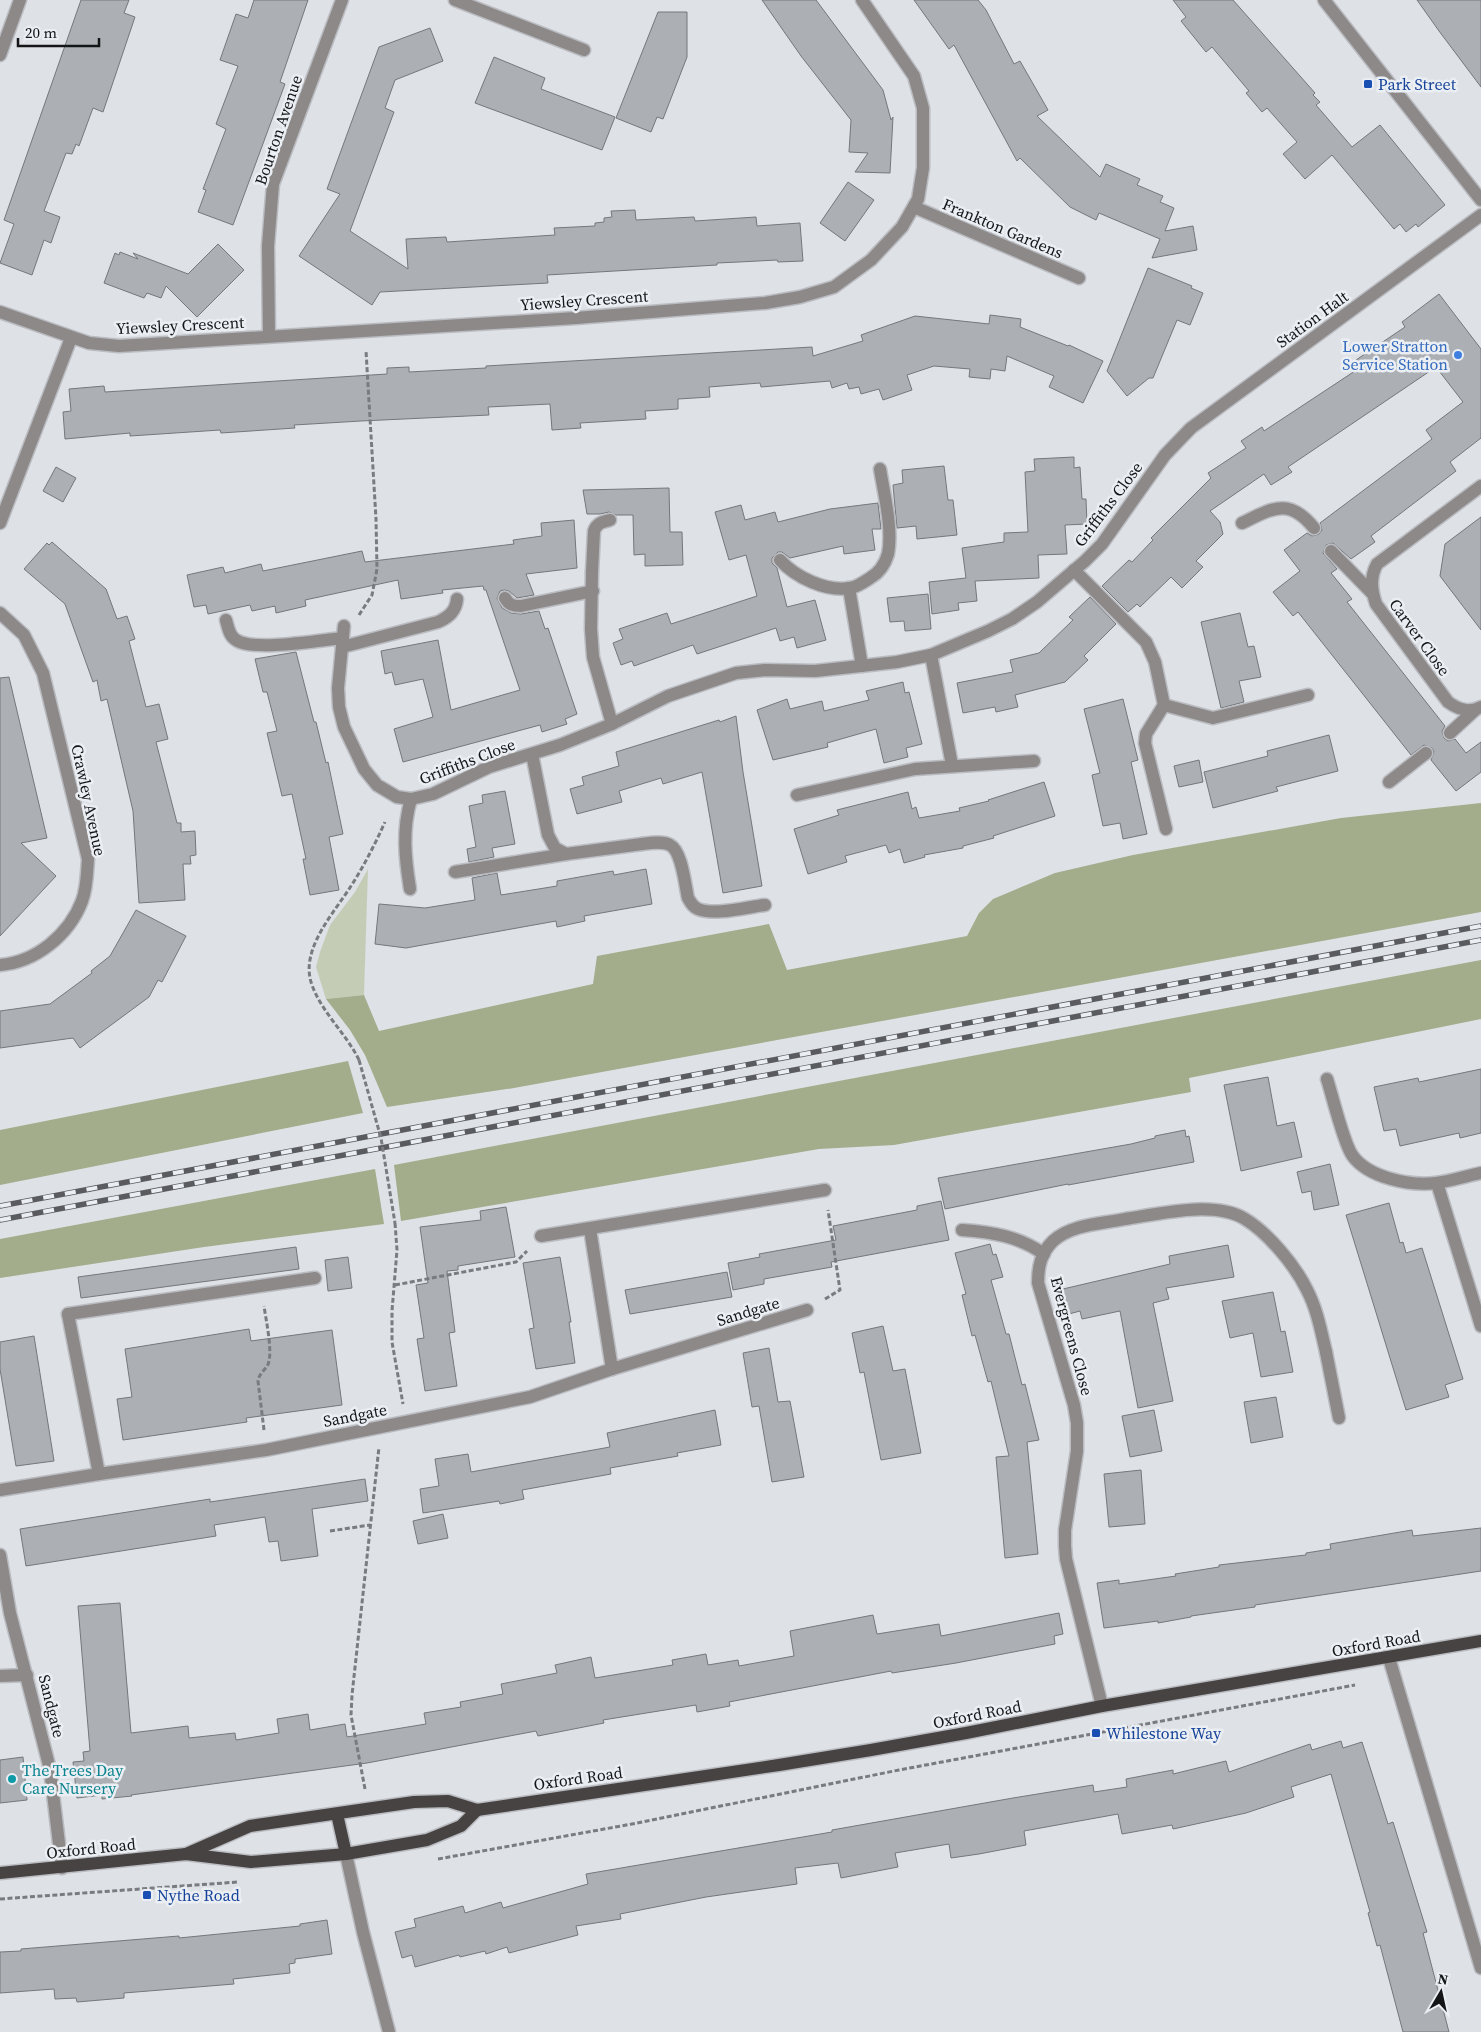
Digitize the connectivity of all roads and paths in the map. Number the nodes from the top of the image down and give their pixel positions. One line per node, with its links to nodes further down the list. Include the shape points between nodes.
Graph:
1 (20, 0): 7 (street)
2 (342, 0): 14 (street, Bourton Avenue, via 273,184 268,246)
3 (455, 0): 6 (street)
4 (862, 0): 9 (street, Yiewsley Crescent, via 906,62 920,92 925,150 921,187)
5 (1324, 0): 8 (street)
6 (584, 50)
7 (0, 55)
8 (1481, 200)
9 (914, 207): 11 (street, Frankton Gardens); 13 (street, Yiewsley Crescent, via 902,226 870,260 834,288 800,297 765,303 576,318)
10 (1481, 214): 16 (street, Station Halt, via 1191,428)
11 (1080, 278)
12 (0, 312): 15 (street, Yiewsley Crescent)
13 (365, 330): 14 (street, Yiewsley Crescent); 33 (path, via 377,569 372,595)
14 (269, 336): 15 (street, Yiewsley Crescent, via 119,346)
15 (71, 338): 20 (street)
16 (1165, 455): 25 (street, Griffiths Close, via 1102,544)
17 (880, 469): 26 (street, via 889,537 888,554 877,574)
18 (1481, 486): 28 (street, Carver Close, via 1377,564 1371,579)
19 (610, 520): 27 (street, via 595,527)
20 (0, 523)
21 (1242, 523): 22 (street, via 1270,510 1290,508 1304,516)
22 (1314, 528)
23 (1331, 551): 28 (street)
24 (780, 560): 26 (street, via 799,576 819,584)
25 (1074, 570): 34 (street, Griffiths Close, via 1012,619); 37 (street, Griffiths Close, via 1146,642 1155,662)
26 (849, 588): 35 (street)
27 (592, 591): 29 (street, via 521,606 513,606); 39 (street, via 593,657)
28 (1372, 593): 38 (street, Carver Close, via 1376,604 1448,702 1467,711)
29 (505, 598)
30 (457, 599): 33 (street, via 454,610 438,622)
31 (0, 613): 54 (street, Crawley Avenue, via 24,635 43,673 88,859 82,901 60,936 47,948 23,960)
32 (226, 620): 33 (street, via 236,640 252,645)
33 (343, 637): 47 (street, Griffiths Close, via 338,688 344,727 364,769 377,785)
34 (931, 655): 35 (street, Griffiths Close); 44 (street)
35 (862, 666): 39 (street, Griffiths Close, via 736,673 668,696)
36 (1308, 695): 37 (street, via 1219,718)
37 (1164, 705): 49 (street, via 1144,743)
38 (1478, 708): 40 (street)
39 (612, 724): 42 (street, Griffiths Close)
40 (1450, 733)
41 (1426, 753): 45 (street)
42 (532, 754): 48 (street, Griffiths Close, via 489,767 433,794); 50 (street, Griffiths Close, via 548,835 556,848)
43 (1034, 761): 44 (street)
44 (952, 765): 46 (street, via 915,768)
45 (1389, 782)
46 (797, 795)
47 (397, 797): 48 (street, Griffiths Close); 65 (path, bridge, via 350,888 324,923 310,968 311,982 321,1002 359,1060 381,1138 395,1223)
48 (411, 799): 52 (street, via 406,815 404,851)
49 (1166, 829)
50 (566, 854): 51 (street); 53 (street, via 664,843 677,852 688,898 697,909 717,911)
51 (456, 872)
52 (410, 889)
53 (765, 905)
54 (0, 966)
55 (1327, 1080): 57 (street, via 1351,1154 1358,1162 1389,1178)
56 (1481, 1173): 57 (street)
57 (1436, 1183): 67 (street)
58 (825, 1190): 59 (street); 66 (path, via 840,1290)
59 (590, 1228): 61 (street); 68 (street)
60 (962, 1230): 62 (street, via 991,1232 1019,1240)
61 (541, 1236): 65 (path, via 516,1262)
62 (1044, 1254): 69 (street, via 1054,1241 1080,1227 1172,1211 1213,1210 1244,1219 1275,1246 1304,1284 1317,1317); 83 (street, Evergreens Close, via 1038,1283 1077,1424 1077,1451 1065,1530 1066,1559)
63 (315, 1278): 64 (street)
64 (262, 1285): 72 (path, via 270,1360 258,1381); 73 (street, via 68,1314)
65 (395, 1285): 70 (path, via 392,1342)
66 (807, 1310): 68 (street, Sandgate)
67 (1481, 1326)
68 (612, 1369): 70 (street, Sandgate, via 530,1397)
69 (1339, 1418)
70 (406, 1422): 71 (street, Sandgate)
71 (382, 1426): 72 (street, Sandgate); 75 (path)
72 (266, 1450): 73 (street, Sandgate)
73 (99, 1474): 74 (street, Sandgate)
74 (0, 1490)
75 (370, 1525): 76 (path); 84 (path, via 351,1715 364,1789)
76 (330, 1531)
77 (0, 1555): 80 (street, Sandgate, via 10,1613)
78 (1481, 1641): 79 (main road, Oxford Road)
79 (1388, 1658): 83 (main road, Oxford Road); 94 (street)
80 (27, 1675): 81 (street); 90 (street, Sandgate, via 50,1769)
81 (0, 1676)
82 (1356, 1685): 89 (path)
83 (1102, 1706): 85 (main road, Oxford Road, via 807,1761)
84 (373, 1788)
85 (477, 1810): 86 (main road, Oxford Road, via 448,1801 414,1802); 88 (main road, Oxford Road, via 462,1826 427,1840)
86 (337, 1814): 87 (main road, Oxford Road, via 250,1826); 88 (main road)
87 (186, 1854): 88 (main road, Oxford Road, via 251,1862); 90 (main road, Oxford Road)
88 (346, 1854): 95 (street)
89 (437, 1859)
90 (62, 1868): 91 (main road, Oxford Road)
91 (0, 1873)
92 (244, 1882): 93 (path)
93 (0, 1899)
94 (1481, 1968)
95 (389, 2032)

